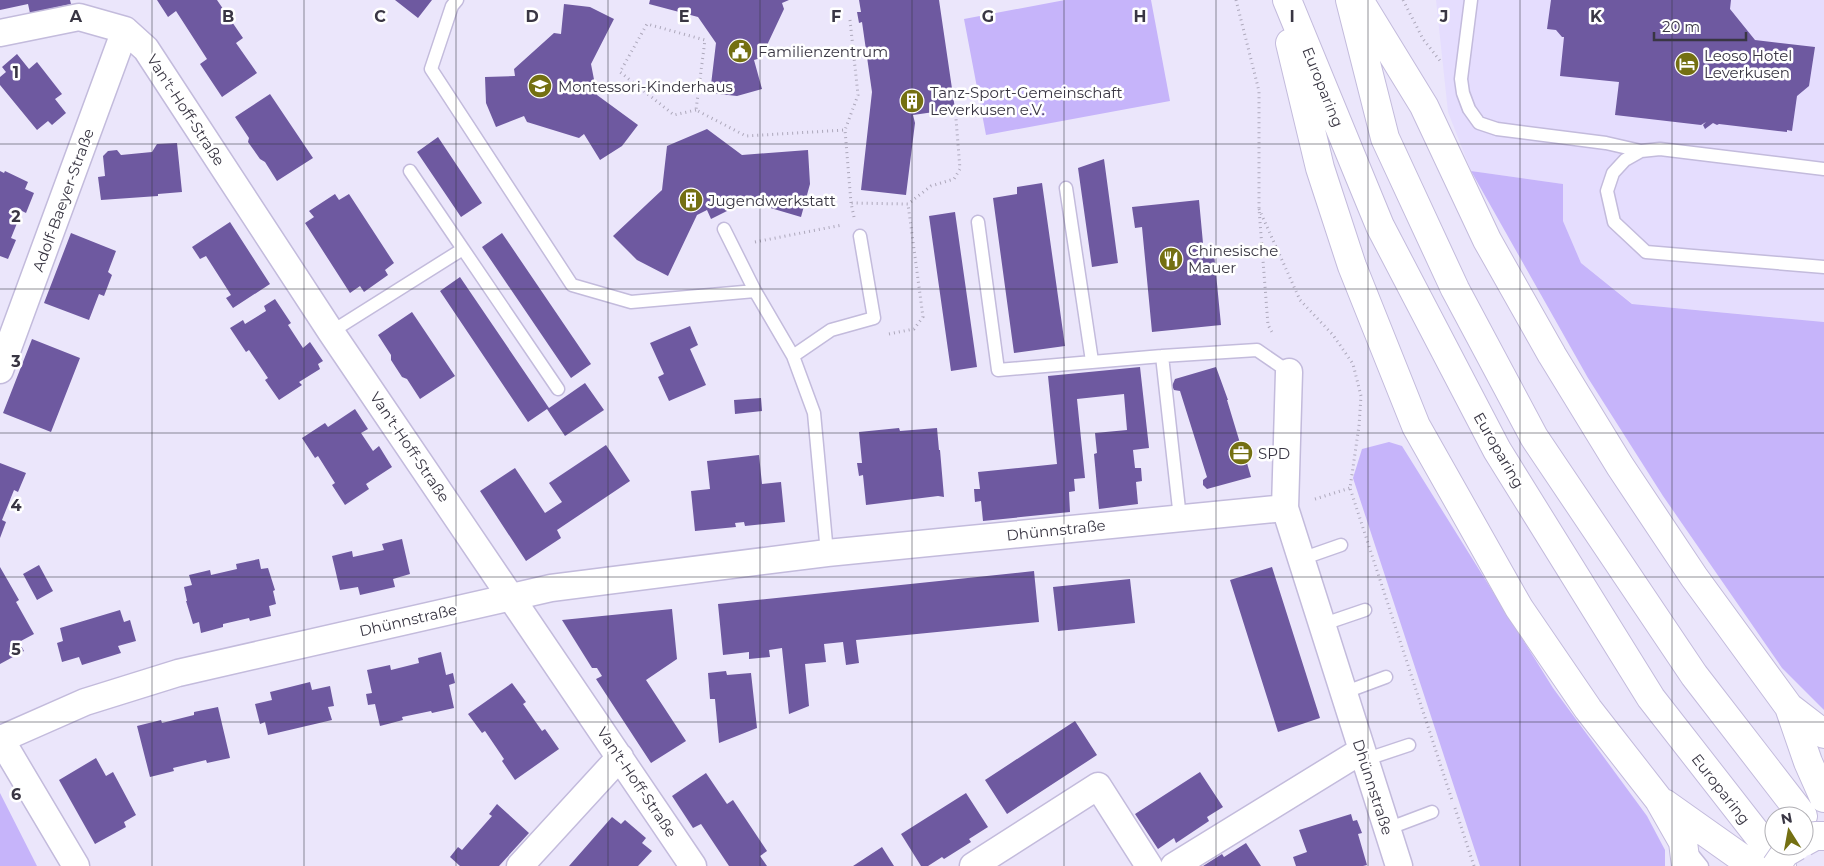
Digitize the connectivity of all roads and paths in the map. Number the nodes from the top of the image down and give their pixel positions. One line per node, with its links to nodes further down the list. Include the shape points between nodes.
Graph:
1 (457, 0): 30 (lane, via 452,6 431,69 572,285 631,302)
2 (1236, 0): 21 (path, via 1259,91)
3 (1280, 0): 56 (main road, via 1320,168 1352,266 1416,426 1519,608 1588,709)
4 (1287, 0): 73 (main road, Europaring, via 1380,226 1497,450 1652,698)
5 (1350, 0): 57 (main road, via 1384,138 1455,289 1534,437 1694,675)
6 (1359, 0): 49 (main road, via 1424,106 1487,240 1557,364 1694,577)
7 (1403, 0): 12 (path)
8 (1472, 0): 16 (lane, via 1461,79 1469,109 1479,122 1497,130 1606,143)
9 (850, 20): 15 (path, via 858,95)
10 (126, 30): 11 (street, via 79,17); 31 (street, Van't-Hoff-Straße, via 146,49); 35 (street, Adolf-Baeyer-Straße)
11 (0, 33)
12 (1439, 61)
13 (696, 110): 13 (path, via 705,40 647,24 620,72 674,115); 15 (path, via 746,136)
14 (956, 119): 20 (path, via 960,169 954,179 931,186 908,204)
15 (845, 130): 20 (path)
16 (1641, 151): 17 (lane, via 1660,149); 29 (lane, via 1625,160 1613,173 1606,191 1614,222 1646,252)
17 (1824, 168)
18 (410, 171): 28 (lane)
19 (1066, 188): 34 (lane)
20 (851, 203): 22 (path)
21 (1259, 209): 36 (path, via 1268,324); 38 (path, via 1300,300 1333,335 1353,364 1361,396)
22 (855, 222)
23 (978, 222): 34 (lane, via 998,370)
24 (845, 224): 27 (path)
25 (724, 229): 27 (lane)
26 (860, 236): 32 (lane, via 874,318 831,330)
27 (732, 246): 30 (lane)
28 (463, 249): 31 (lane); 37 (lane)
29 (1824, 267)
30 (755, 291): 32 (lane)
31 (331, 332): 44 (street, Van't-Hoff-Straße)
32 (793, 356): 42 (lane, via 814,413)
33 (1162, 356): 34 (lane); 36 (lane, via 1257,350); 40 (lane)
34 (1092, 361)
35 (0, 370)
36 (1289, 372): 39 (street, Dhünnstraße)
37 (558, 389)
38 (1350, 488): 39 (path); 71 (path)
39 (1284, 508): 40 (street, Dhünnstraße); 43 (street, Dhünnstraße)
40 (1180, 518): 42 (street, Dhünnstraße)
41 (1341, 545): 43 (lane)
42 (827, 553): 44 (street, Dhünnstraße, via 551,588)
43 (1301, 559): 46 (street, Dhünnstraße)
44 (511, 597): 51 (street, Dhünnstraße, via 178,673 85,702); 54 (street, Van't-Hoff-Straße)
45 (1366, 610): 46 (lane)
46 (1322, 625): 48 (street, Dhünnstraße)
47 (1386, 678): 48 (lane)
48 (1343, 693): 53 (street, Dhünnstraße)
49 (1789, 707): 50 (main road); 55 (main road)
50 (1824, 734)
51 (0, 739): 64 (street)
52 (1409, 744): 53 (lane)
53 (1363, 756): 59 (street, Dhünnstraße); 69 (street)
54 (620, 757): 65 (street); 66 (street, Van't-Hoff-Straße)
55 (1823, 796)
56 (1659, 800): 62 (main road); 63 (main road)
57 (1795, 806)
58 (1432, 812): 59 (lane)
59 (1387, 829): 70 (street, Dhünnstraße)
60 (1814, 832): 61 (main road)
61 (1824, 845)
62 (1685, 854): 72 (lane)
63 (1743, 859)
64 (76, 866)
65 (520, 866)
66 (693, 866)
67 (973, 866): 68 (street, via 1098,786)
68 (1149, 866)
69 (1174, 866)
70 (1399, 866)
71 (1474, 866)
72 (1702, 866)
73 (1782, 866)

